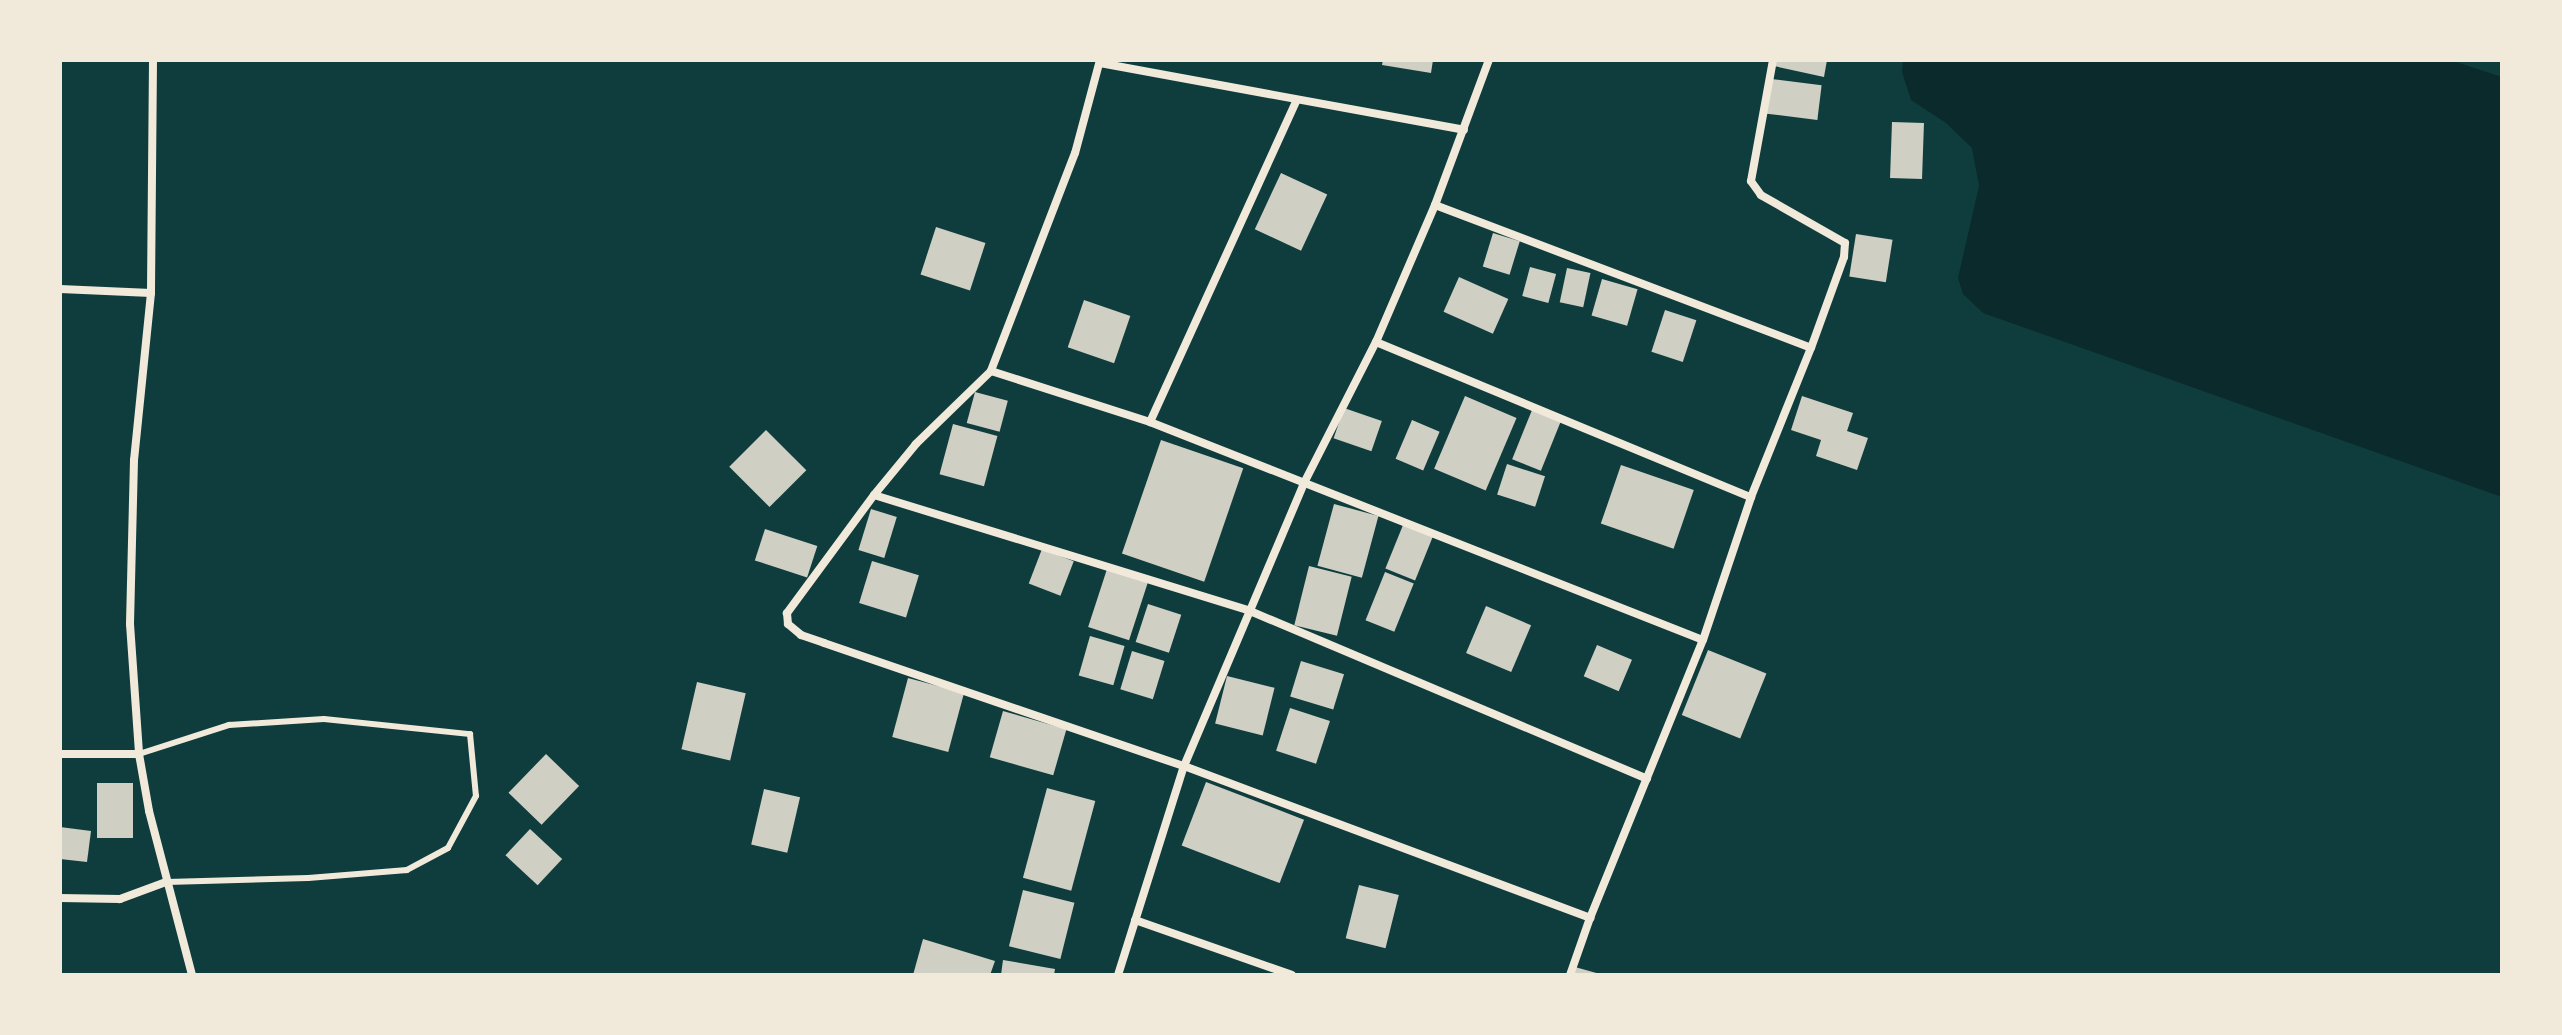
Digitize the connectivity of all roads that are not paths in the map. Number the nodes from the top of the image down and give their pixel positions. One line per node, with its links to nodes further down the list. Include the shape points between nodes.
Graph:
1 (153, 60): 9 (street)
2 (1489, 60): 6 (street)
3 (1773, 60): 11 (street, via 1751,181 1761,195 1845,243)
4 (1100, 61): 5 (street); 12 (street, via 1075,153)
5 (1297, 100): 6 (street); 13 (street)
6 (1464, 130): 7 (street)
7 (1435, 205): 10 (street); 11 (street)
8 (60, 289): 9 (street)
9 (151, 293): 20 (street, via 134,460 130,624)
10 (1376, 342): 14 (street); 16 (street)
11 (1811, 348): 16 (street)
12 (991, 371): 13 (street); 15 (street, via 916,444)
13 (1150, 422): 14 (street)
14 (1303, 485): 17 (street); 18 (street)
15 (874, 495): 17 (street); 21 (street, via 787,613 788,624 801,635)
16 (1751, 497): 18 (street)
17 (1250, 611): 21 (street); 22 (street)
18 (1703, 640): 22 (street)
19 (60, 754): 20 (street)
20 (139, 754): 23 (street); 23 (lane, via 229,725 324,719 470,734 476,796 448,848 407,870)
21 (1184, 766): 25 (street); 26 (street)
22 (1647, 779): 25 (street)
23 (166, 882): 24 (street, via 120,899); 27 (street)
24 (60, 898)
25 (1590, 918): 30 (street)
26 (1135, 920): 28 (street); 29 (street)
27 (192, 975)
28 (1118, 975)
29 (1292, 975)
30 (1570, 975)

